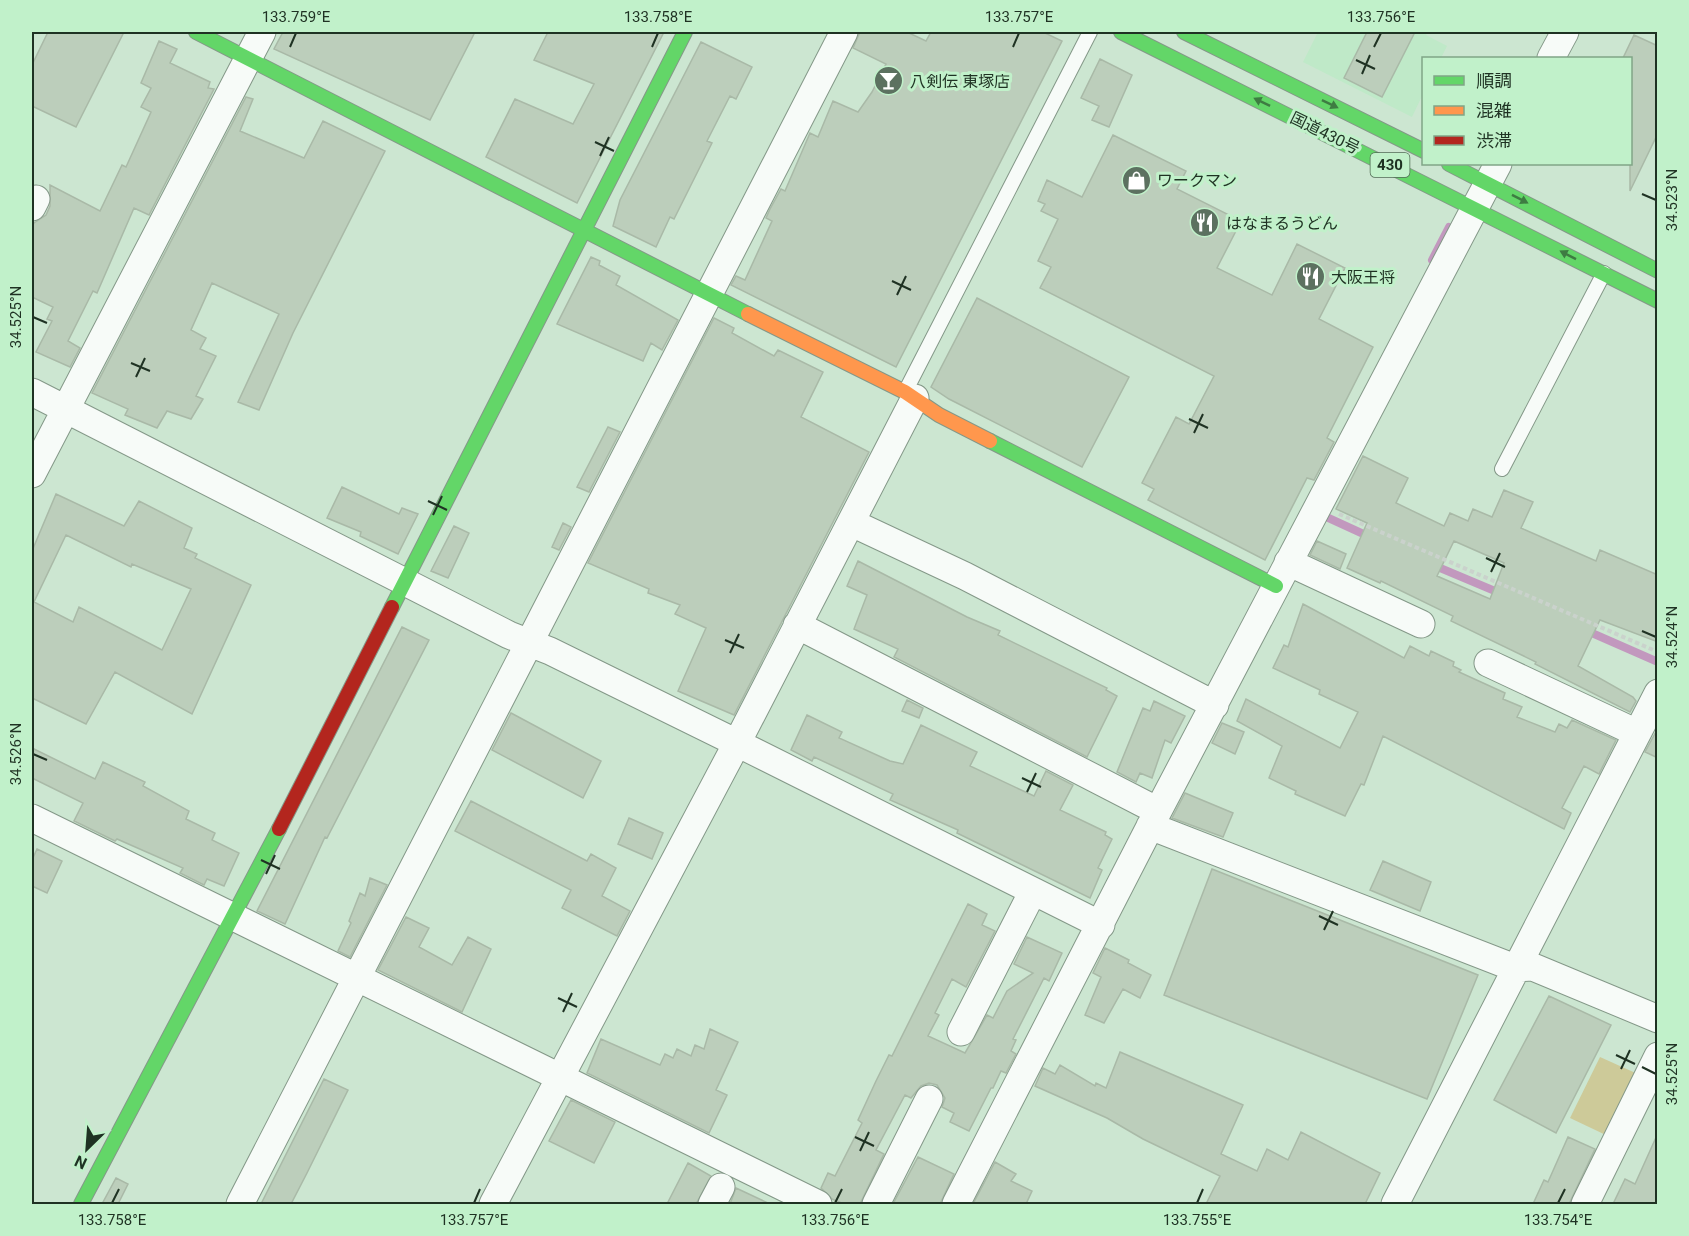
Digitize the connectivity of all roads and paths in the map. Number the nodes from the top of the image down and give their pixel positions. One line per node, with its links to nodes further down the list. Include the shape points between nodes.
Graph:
1 (196, 32): 10 (main road)
2 (262, 32): 10 (street)
3 (685, 32): 15 (main road)
4 (844, 32): 18 (street)
5 (1090, 32): 21 (lane)
6 (1121, 32): 14 (main road, 国道430号 / 430, one-way to 6)
7 (1184, 32): 11 (main road, 国道430号 / 430, one-way to 11)
8 (1565, 32): 9 (street)
9 (1552, 57)
10 (248, 58): 15 (main road); 22 (street)
11 (1422, 150)
12 (1454, 165): 13 (main road)
13 (1493, 173): 14 (street); 16 (main road, one-way to 16)
14 (1475, 208): 17 (main road, 国道430号 / 430, one-way to 14); 25 (street)
15 (583, 230): 18 (main road); 28 (main road)
16 (1658, 271)
17 (1604, 273): 19 (main road, 国道430号 / 430); 23 (lane)
18 (708, 293): 21 (main road); 32 (street)
19 (1658, 301)
20 (32, 392): 22 (street)
21 (910, 395): 26 (street); 29 (main road, via 939,415)
22 (65, 409): 24 (street); 28 (street)
23 (1502, 470)
24 (32, 474)
25 (1319, 506): 27 (street); 33 (path)
26 (852, 523): 31 (street); 36 (street, via 975,581)
27 (1288, 562): 29 (street); 30 (street)
28 (405, 581): 32 (street); 42 (main road)
29 (1269, 583): 36 (street)
30 (1421, 624)
31 (797, 625): 38 (street); 40 (street)
32 (528, 643): 38 (street); 45 (street)
33 (1658, 652)
34 (1488, 663): 37 (street)
35 (1658, 693): 37 (street)
36 (1215, 705): 40 (street)
37 (1637, 733): 44 (street)
38 (737, 743): 41 (street); 49 (street)
39 (32, 818): 42 (street)
40 (1154, 818): 43 (street); 44 (street)
41 (1033, 891): 43 (street); 47 (street)
42 (231, 915): 45 (street); 51 (main road)
43 (1101, 925): 56 (street)
44 (1515, 968): 46 (street, via 1533,968); 57 (street)
45 (356, 978): 49 (street); 52 (street)
46 (1658, 1019)
47 (961, 1032)
48 (1658, 1056): 58 (street)
49 (559, 1078): 53 (street); 54 (street)
50 (929, 1099): 55 (street)
51 (81, 1204)
52 (240, 1204)
53 (493, 1204)
54 (818, 1204)
55 (876, 1204)
56 (956, 1204)
57 (1395, 1204)
58 (1586, 1204)

